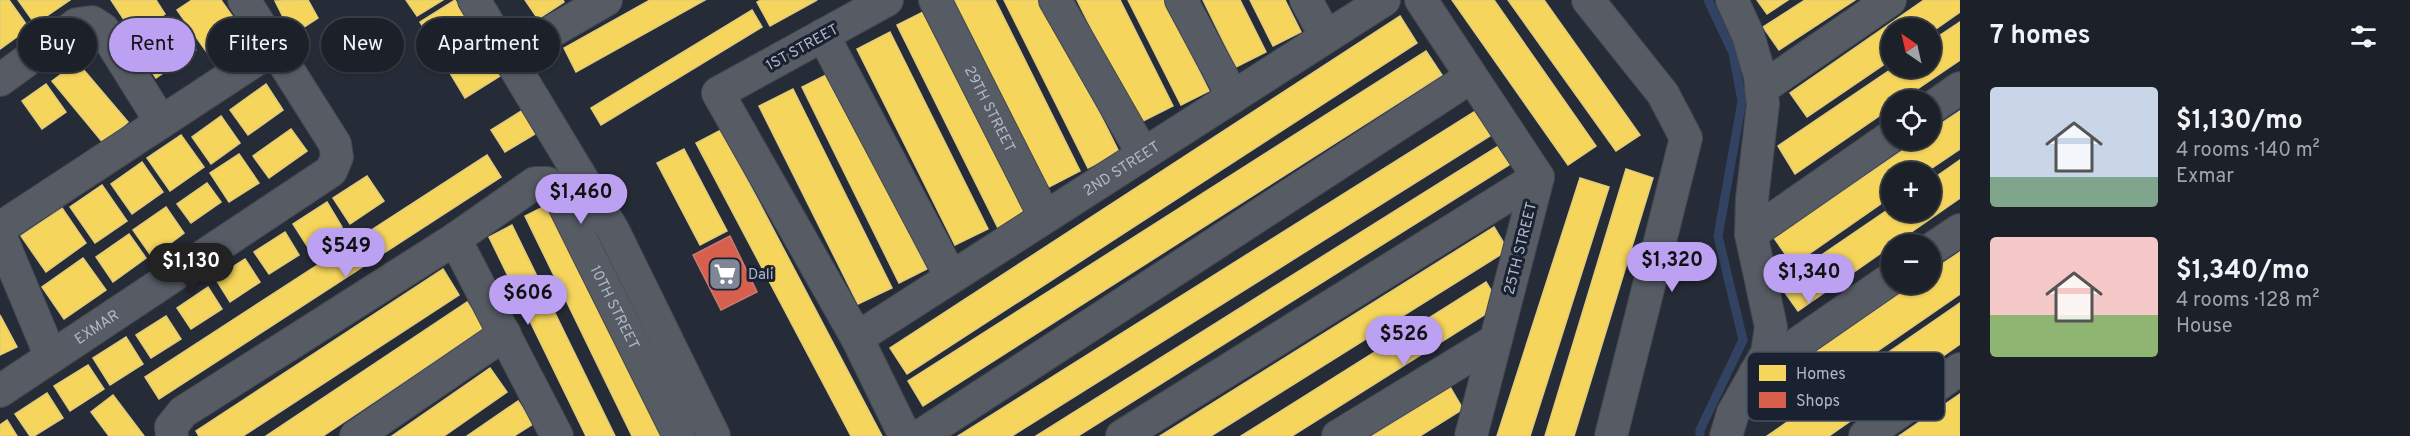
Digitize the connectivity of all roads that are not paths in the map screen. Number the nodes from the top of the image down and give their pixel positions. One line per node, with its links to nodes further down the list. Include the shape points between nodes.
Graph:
1 (244, 0): 14 (street)
2 (474, 0): 15 (street)
3 (887, 0): 17 (street, 1ST STREET)
4 (935, 0): 32 (street, 29TH STREET)
5 (1054, 0): 30 (street)
6 (1181, 0): 26 (street)
7 (1306, 0): 18 (street)
8 (1384, 0): 18 (street, 2ND STREET)
9 (1420, 0): 22 (street)
10 (1588, 0): 62 (street, via 1663,94 1686,138)
11 (1732, 0): 25 (street, via 1748,35)
12 (1890, 0): 25 (street)
13 (590, 4): 16 (street)
14 (255, 18)
15 (485, 18)
16 (560, 23)
17 (823, 35): 39 (street); 42 (street, 1ST STREET, via 718,93)
18 (1326, 38): 26 (street, 2ND STREET)
19 (237, 72): 28 (street)
20 (288, 72): 46 (street, EXMAR, via 335,144 337,158 331,171)
21 (519, 72): 56 (street, via 613,230)
22 (1471, 77): 31 (street); 58 (street)
23 (0, 80): 28 (street, via 76,24 92,22 103,30)
24 (1960, 88): 27 (street)
25 (1761, 89): 35 (street, via 1763,104)
26 (1233, 97): 30 (street, 2ND STREET)
27 (1941, 101)
28 (161, 122): 33 (street)
29 (1881, 144): 35 (street)
30 (1143, 154): 32 (street, 2ND STREET)
31 (1538, 177): 43 (street, 25TH STREET); 59 (street)
32 (1045, 217): 39 (street, 2ND STREET)
33 (0, 228)
34 (1960, 230): 38 (street)
35 (1751, 234): 44 (street, via 1771,327)
36 (0, 235): 46 (street)
37 (455, 239): 41 (street); 53 (street, via 183,412 171,427); 55 (street, 10TH STREET, via 535,183 547,183 557,191)
38 (1941, 243)
39 (951, 277): 42 (street, 2ND STREET)
40 (1881, 286): 45 (street)
41 (505, 334): 52 (street); 54 (street)
42 (857, 338): 57 (street)
43 (1496, 340): 60 (street); 61 (street, 25TH STREET)
44 (1767, 352)
45 (1785, 352)
46 (51, 357): 50 (street, EXMAR)
47 (1960, 369): 48 (street)
48 (1945, 380)
49 (1747, 388): 63 (street)
50 (0, 391)
51 (1886, 421): 64 (street)
52 (556, 435)
53 (172, 436)
54 (356, 436)
55 (679, 436)
56 (714, 436)
57 (905, 436)
58 (920, 436)
59 (1122, 436)
60 (1338, 436)
61 (1471, 436)
62 (1611, 436)
63 (1726, 436)
64 (1865, 436)

